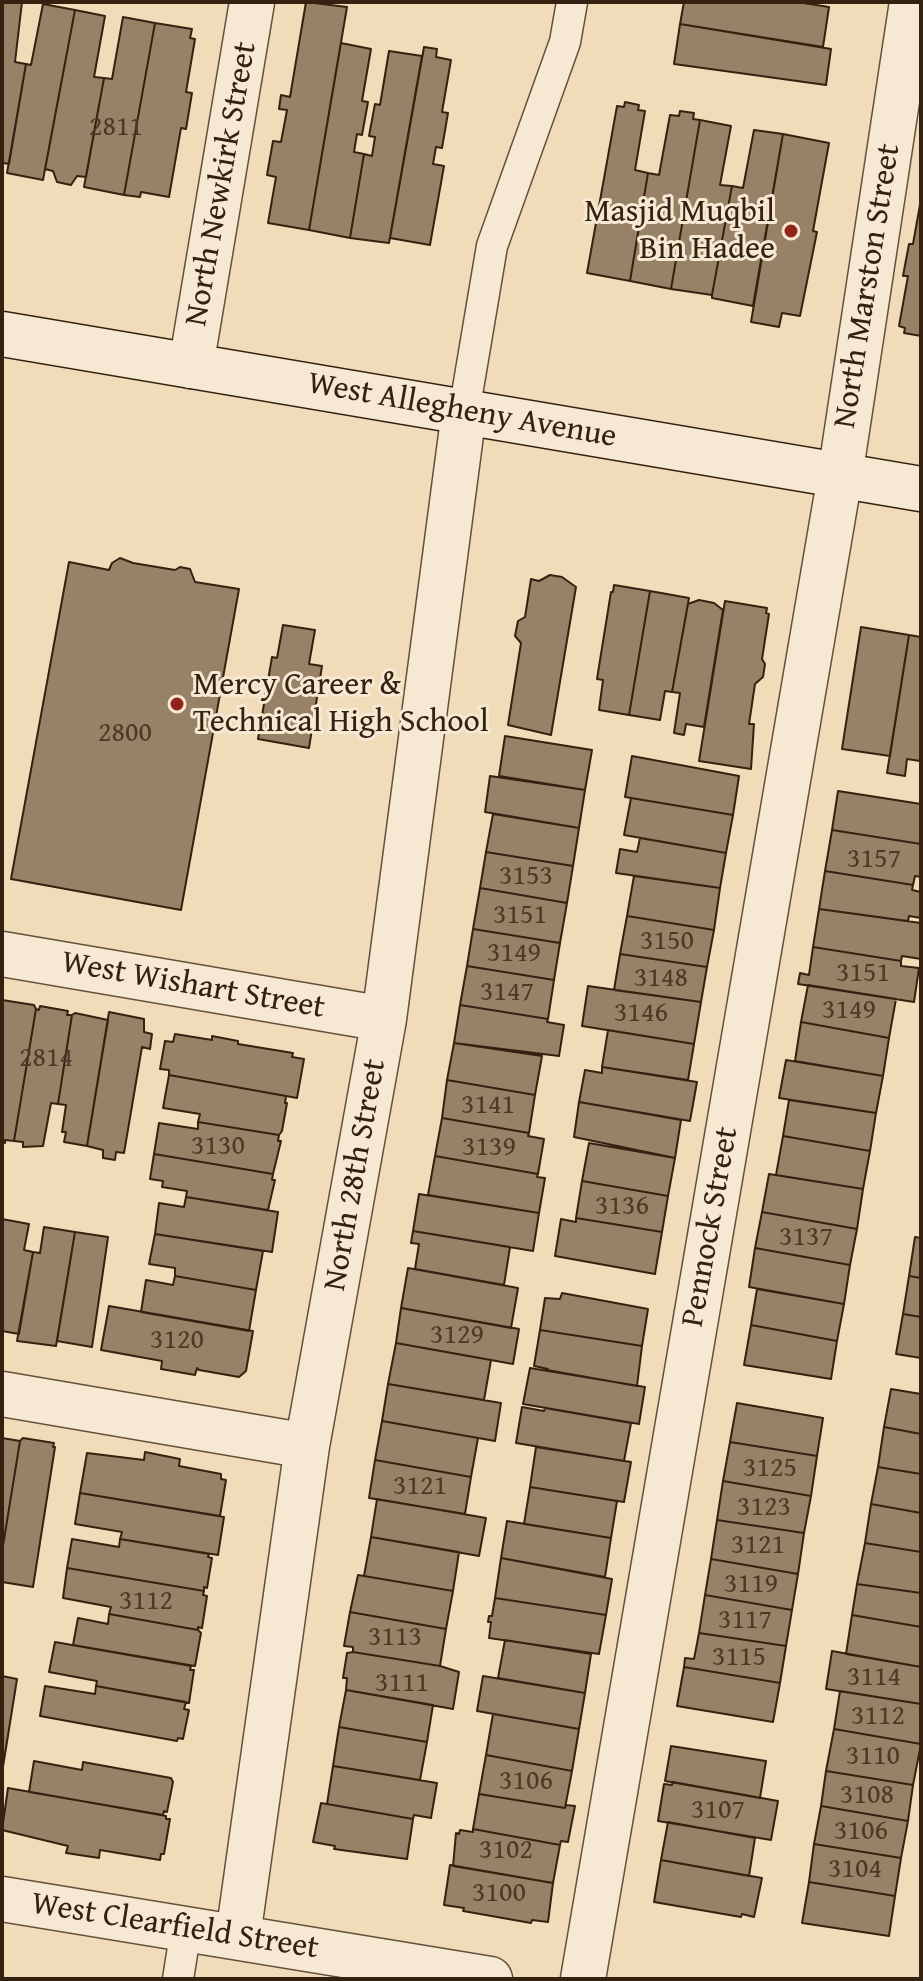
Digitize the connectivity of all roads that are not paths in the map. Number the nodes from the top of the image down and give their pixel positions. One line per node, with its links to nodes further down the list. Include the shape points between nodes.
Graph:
1 (252, 2): 6 (street, North Newkirk Street)
2 (572, 2): 7 (lane, via 565,42 492,246)
3 (912, 2): 4 (street, North Marston Street)
4 (907, 121): 8 (street, North Marston Street)
5 (2, 334): 6 (street, West Allegheny Avenue)
6 (191, 366): 7 (street, West Allegheny Avenue)
7 (464, 412): 8 (street, West Allegheny Avenue); 11 (street, North 28th Street)
8 (840, 476): 9 (street, West Allegheny Avenue); 19 (street, Pennock Street)
9 (921, 489)
10 (2, 954): 11 (street, West Wishart Street)
11 (384, 1019): 13 (street, North 28th Street)
12 (2, 1394): 13 (street)
13 (307, 1446): 16 (street, North 28th Street)
14 (2, 1899): 15 (street, West Clearfield Street)
15 (186, 1929): 16 (street, West Clearfield Street); 17 (lane)
16 (238, 1936): 18 (street, West Clearfield Street)
17 (178, 1979)
18 (490, 1979)
19 (583, 1979)

